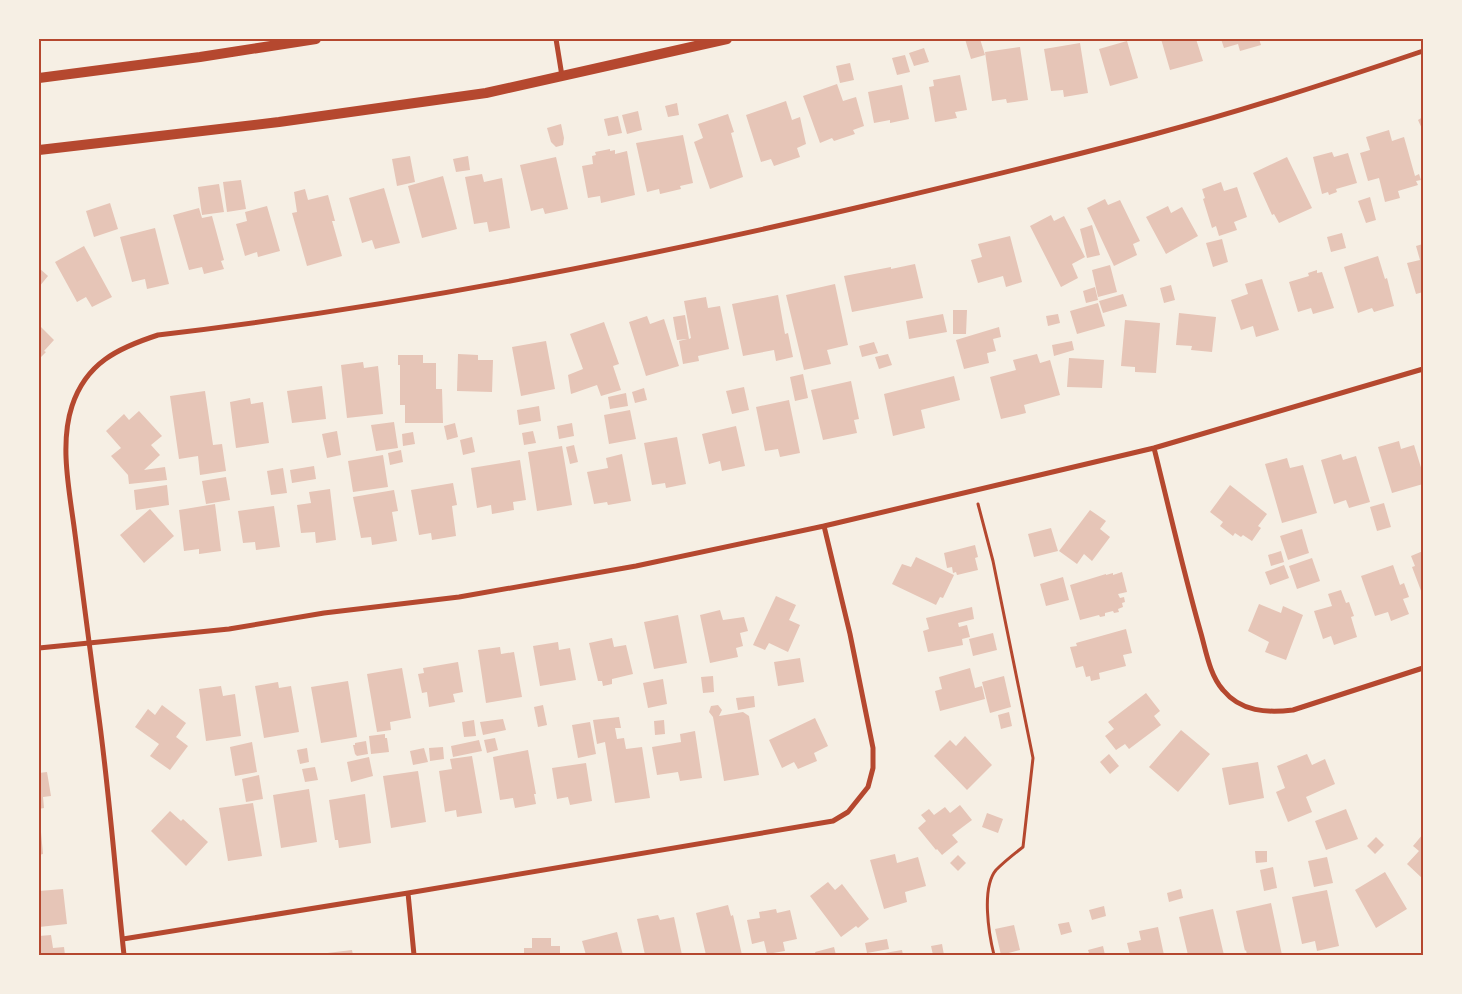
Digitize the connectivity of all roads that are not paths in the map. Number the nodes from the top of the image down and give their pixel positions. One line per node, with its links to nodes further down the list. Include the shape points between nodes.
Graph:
1 (316, 39): 6 (main road)
2 (556, 39): 5 (street)
3 (727, 39): 5 (main road)
4 (1423, 51): 11 (street, via 1158,134 746,234 547,275 352,310 158,335 134,343 108,356 92,370 79,388 67,421 67,465)
5 (562, 76): 7 (main road, via 486,93)
6 (39, 78)
7 (39, 150)
8 (1423, 369): 9 (street)
9 (1154, 448): 10 (street); 13 (street, via 1207,655 1223,691 1235,701 1251,710 1293,710)
10 (824, 526): 11 (street, via 636,566 460,597); 14 (street, via 873,748 873,768 868,787 848,812 834,821)
11 (89, 643): 12 (street); 15 (street)
12 (39, 648)
13 (1423, 668)
14 (408, 894): 15 (street); 17 (street)
15 (122, 939): 16 (street)
16 (124, 955)
17 (414, 955)

